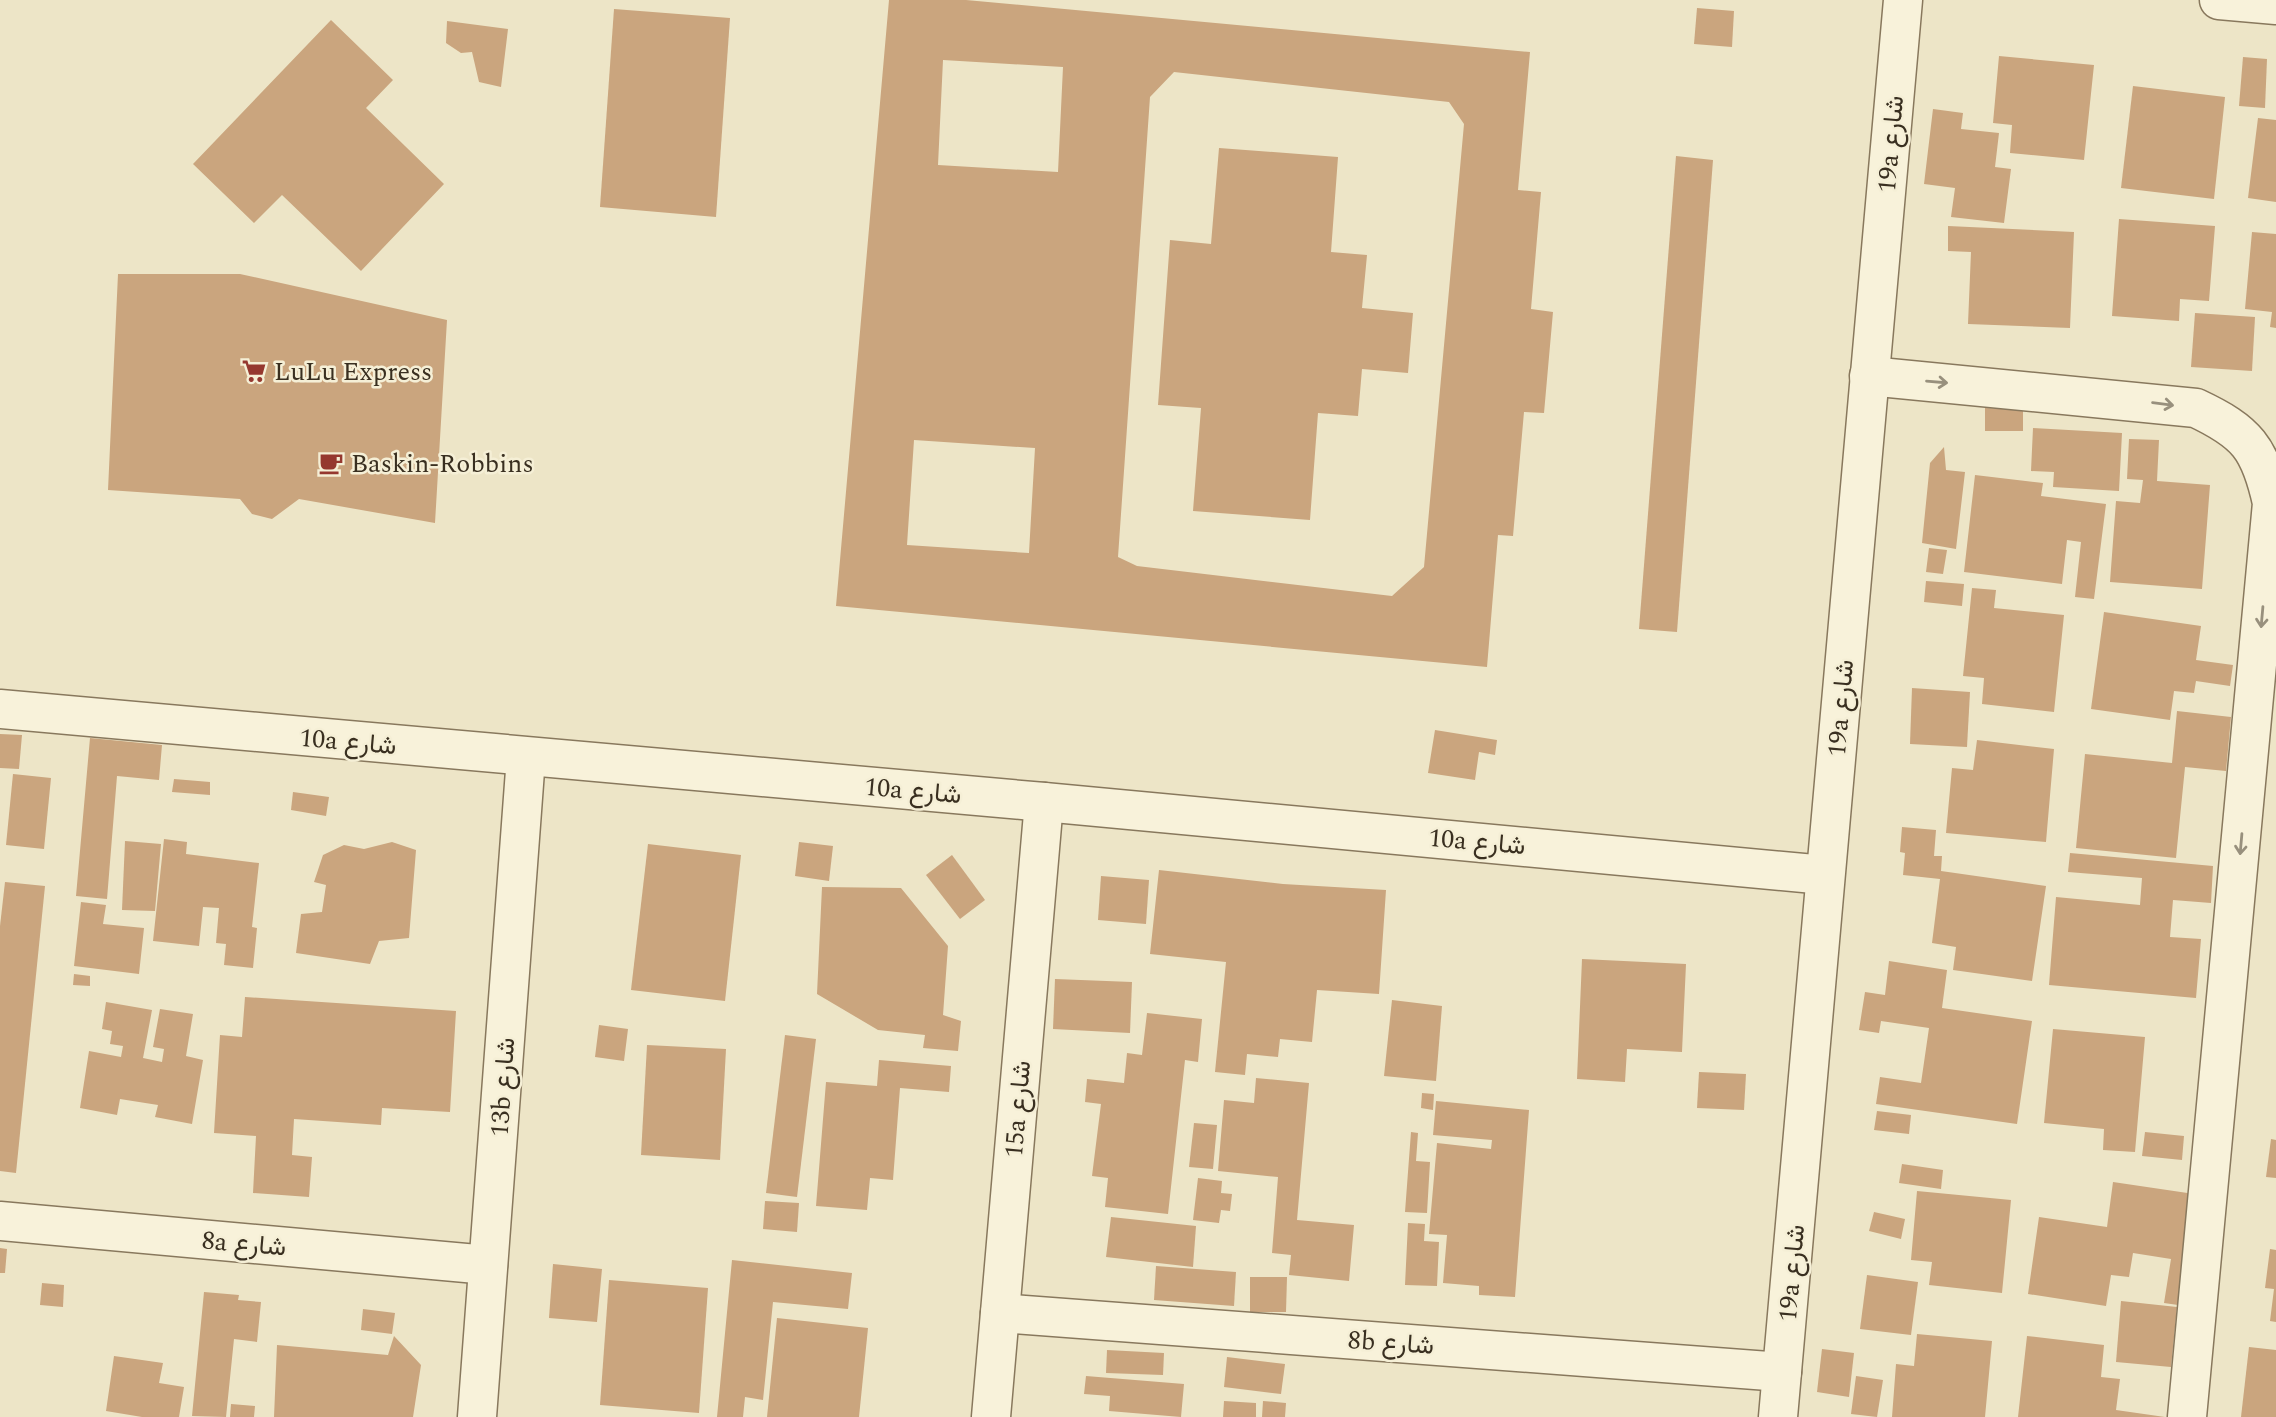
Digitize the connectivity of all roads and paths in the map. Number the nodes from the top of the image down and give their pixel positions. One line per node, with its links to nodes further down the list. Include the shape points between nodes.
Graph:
1 (1903, 0): 4 (street, 19a شارع)
2 (2219, 0): 3 (street)
3 (2276, 5)
4 (1869, 376): 8 (street, 19a شارع); 16 (street, one-way to 16, via 2196,408 2226,422 2249,443 2265,471 2272,503)
5 (0, 709): 6 (street, 10a شارع)
6 (526, 757): 7 (street, 10a شارع); 10 (street, 13b شارع)
7 (1044, 802): 8 (street, 10a شارع); 11 (street, 15a شارع)
8 (1825, 874): 12 (street, 19a شارع)
9 (0, 1221): 10 (street, 8a شارع)
10 (488, 1265): 13 (street, 13b شارع)
11 (1000, 1313): 12 (street, 8b شارع); 14 (street, 15a شارع)
12 (1782, 1371): 15 (street, 19a شارع)
13 (477, 1417)
14 (991, 1417)
15 (1778, 1417)
16 (2188, 1417)

